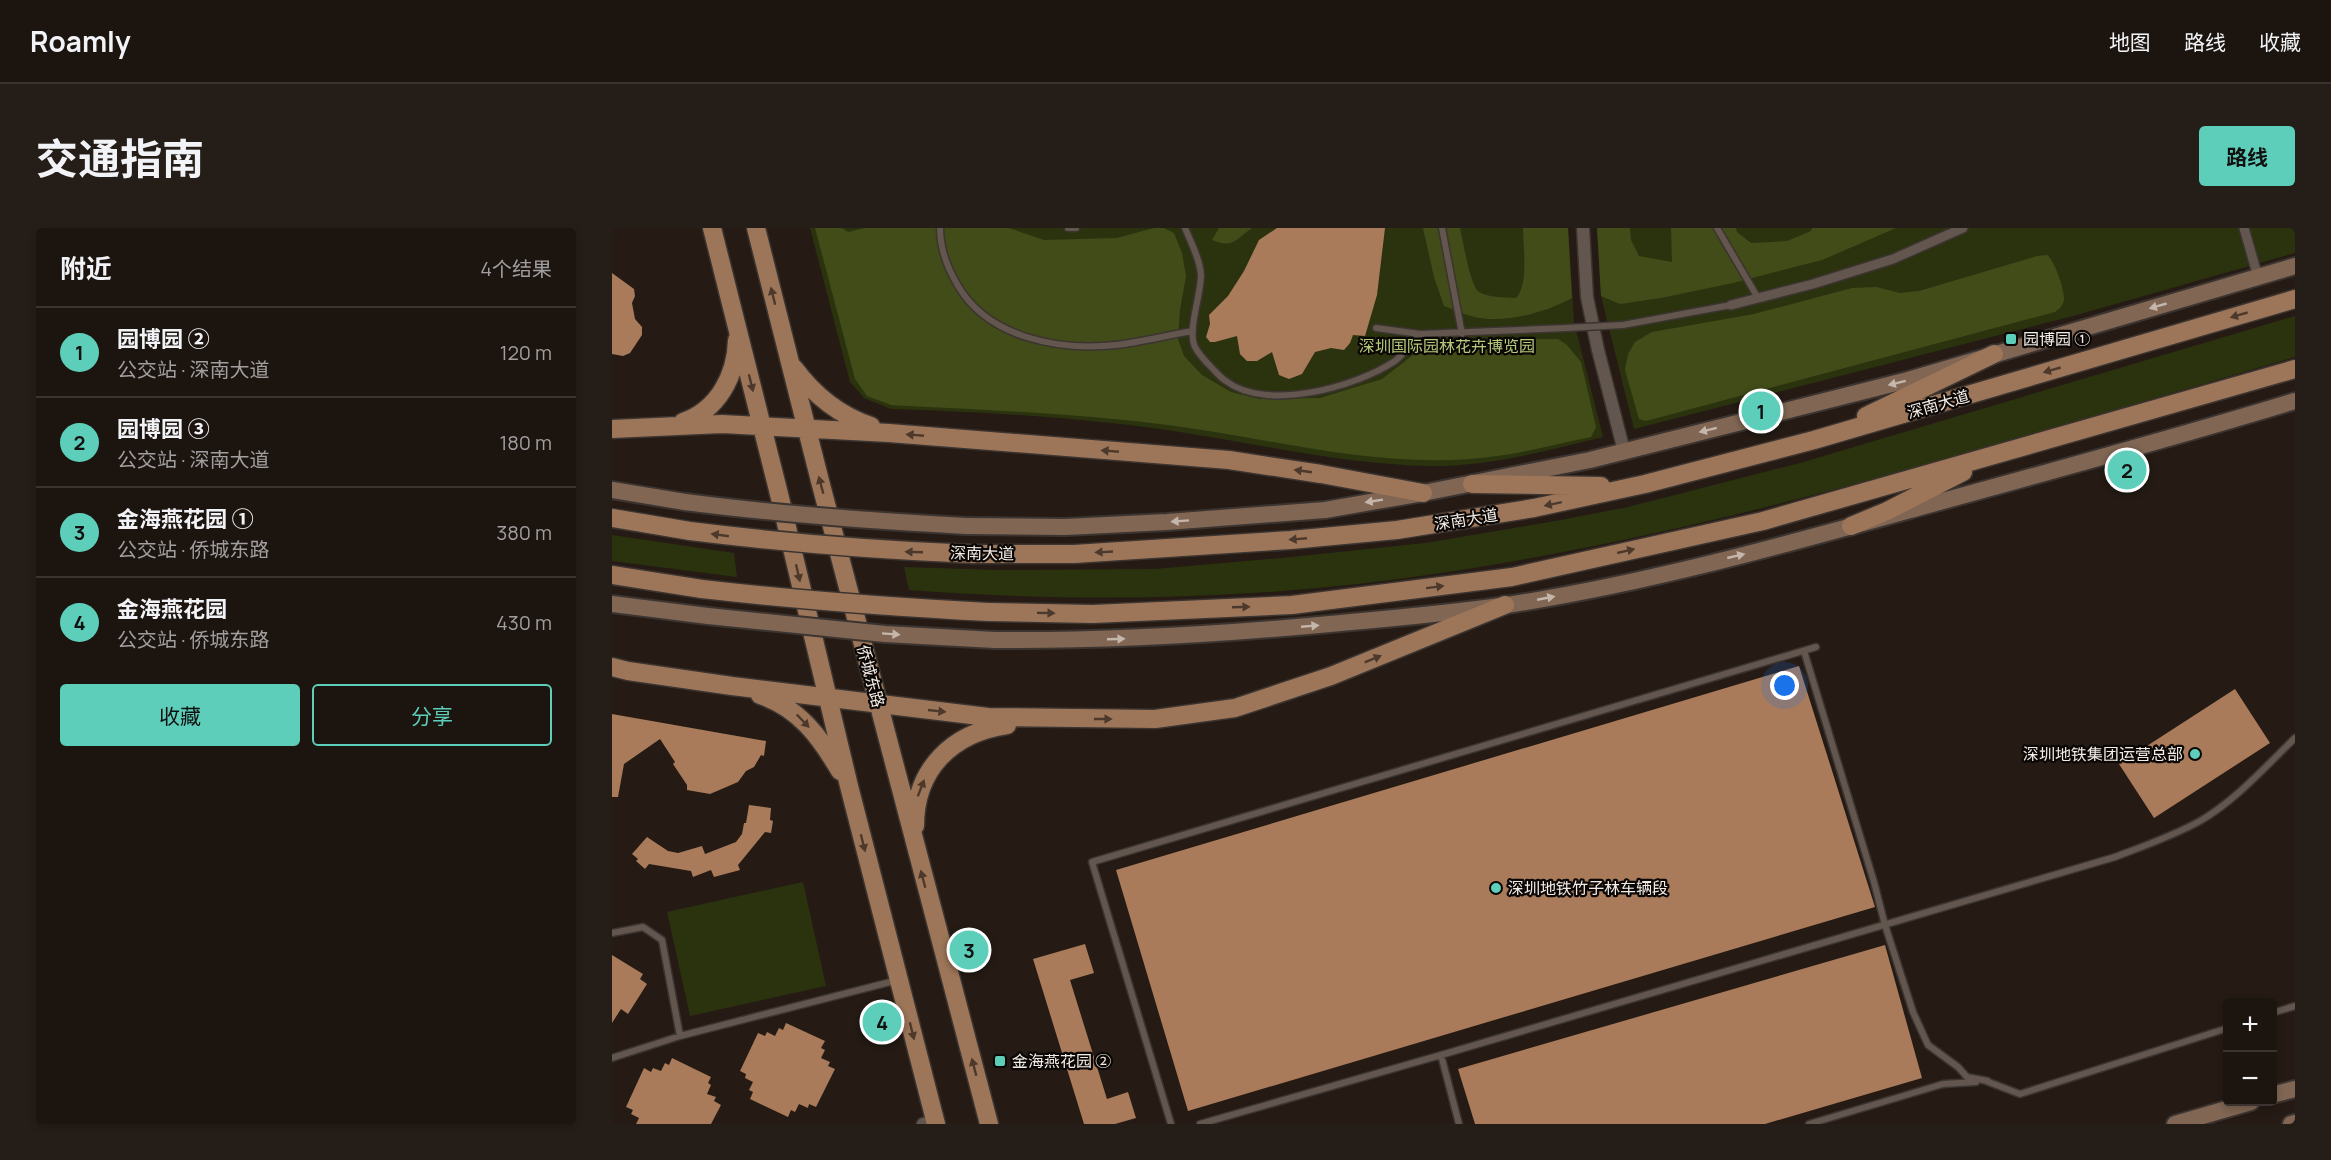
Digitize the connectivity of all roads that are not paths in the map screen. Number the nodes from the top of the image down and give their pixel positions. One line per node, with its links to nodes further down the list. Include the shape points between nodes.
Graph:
1 (712, 228): 17 (main road)
2 (756, 228): 23 (main road, 侨城东路, one-way to 2)
3 (940, 228): 19 (lane, via 948,269 965,298 989,320 1014,333 1043,342 1081,346 1117,345)
4 (1068, 228): 5 (lane)
5 (1076, 228)
6 (1185, 228): 19 (lane, via 1201,273)
7 (1442, 228): 21 (lane)
8 (1583, 228): 32 (street, via 1587,297)
9 (1717, 228): 14 (lane)
10 (1963, 228): 14 (street, via 1893,259)
11 (2244, 228): 13 (street)
12 (2295, 266): 13 (main road)
13 (2258, 277): 22 (main road, one-way to 22)
14 (1758, 298): 16 (street)
15 (2295, 299): 31 (main road, 深南大道, one-way to 31)
16 (1731, 305): 21 (lane, bridge, via 1623,325)
17 (737, 327): 26 (main road, via 733,369 718,398 704,412); 27 (main road, one-way to 27)
18 (1376, 328): 20 (lane)
19 (1193, 331): 20 (lane, via 1194,345 1202,358 1227,382 1251,392 1276,395 1307,394 1350,382 1396,360)
20 (1420, 334): 21 (lane)
21 (1462, 334)
22 (1994, 354): 31 (main road); 32 (main road, one-way to 32, via 1908,380)
23 (790, 363): 28 (main road, 侨城东路); 30 (main road, via 806,384 840,413)
24 (2295, 369): 33 (main road)
25 (2295, 401): 39 (main road)
26 (675, 425): 27 (main road); 29 (main road)
27 (762, 425): 28 (main road); 47 (main road, one-way to 47)
28 (806, 427): 30 (main road); 48 (main road, 侨城东路, one-way to 28)
29 (612, 429)
30 (889, 433): 37 (main road, one-way to 30, via 1229,460)
31 (1814, 440): 35 (main road, 深南大道)
32 (1624, 451): 34 (main road)
33 (2008, 451): 39 (main road); 40 (main road, one-way to 33, bridge, via 702,589 883,607 988,612 1093,614 1292,605 1512,577 1763,521)
34 (1472, 483): 35 (main road); 37 (main road)
35 (1645, 484): 38 (main road, 深南大道, one-way to 38, bridge, via 1534,508 1397,530 1074,554 870,550 690,531)
36 (612, 490): 37 (main road, one-way to 36, bridge, via 1325,510 1179,521 966,526 764,512)
37 (1423, 494)
38 (612, 518)
39 (1851, 526): 42 (main road, one-way to 39, via 1608,586)
40 (612, 575)
41 (612, 604): 42 (main road, one-way to 42, bridge, via 885,634 994,640 1183,636)
42 (1505, 605): 49 (main road, one-way to 42, via 1155,719 1235,708 1331,676)
43 (1816, 647): 44 (lane)
44 (1804, 651): 53 (lane); 68 (lane, via 1092,862)
45 (612, 667): 46 (main road)
46 (732, 686): 47 (main road); 51 (main road, one-way to 51, via 793,711 823,745)
47 (828, 698): 48 (main road); 51 (main road)
48 (879, 704): 49 (main road, one-way to 49, via 988,717); 52 (main road, 侨城东路)
49 (1045, 719): 52 (main road, one-way to 49, via 918,797 938,758 954,744 991,727)
50 (2295, 738): 53 (lane, via 2235,796 2202,820 2165,838 2115,857)
51 (849, 786): 55 (main road, one-way to 55)
52 (915, 846): 67 (main road, 侨城东路, one-way to 52)
53 (1885, 925): 60 (lane); 62 (lane, via 1928,1045 1967,1077)
54 (612, 933): 59 (lane, via 643,927 662,940)
55 (899, 980): 59 (lane); 66 (main road, one-way to 66)
56 (2295, 1006): 57 (lane)
57 (2277, 1011)
58 (2223, 1030): 62 (lane, via 2020,1094)
59 (680, 1036): 61 (lane)
60 (1441, 1056): 69 (lane); 70 (lane)
61 (612, 1058)
62 (1988, 1081): 71 (lane, via 1943,1084)
63 (2295, 1089): 64 (main road)
64 (2277, 1094)
65 (2234, 1106): 72 (main road)
66 (931, 1123)
67 (989, 1124)
68 (1171, 1124)
69 (1200, 1124)
70 (1459, 1124)
71 (1809, 1124)
72 (2175, 1124)

